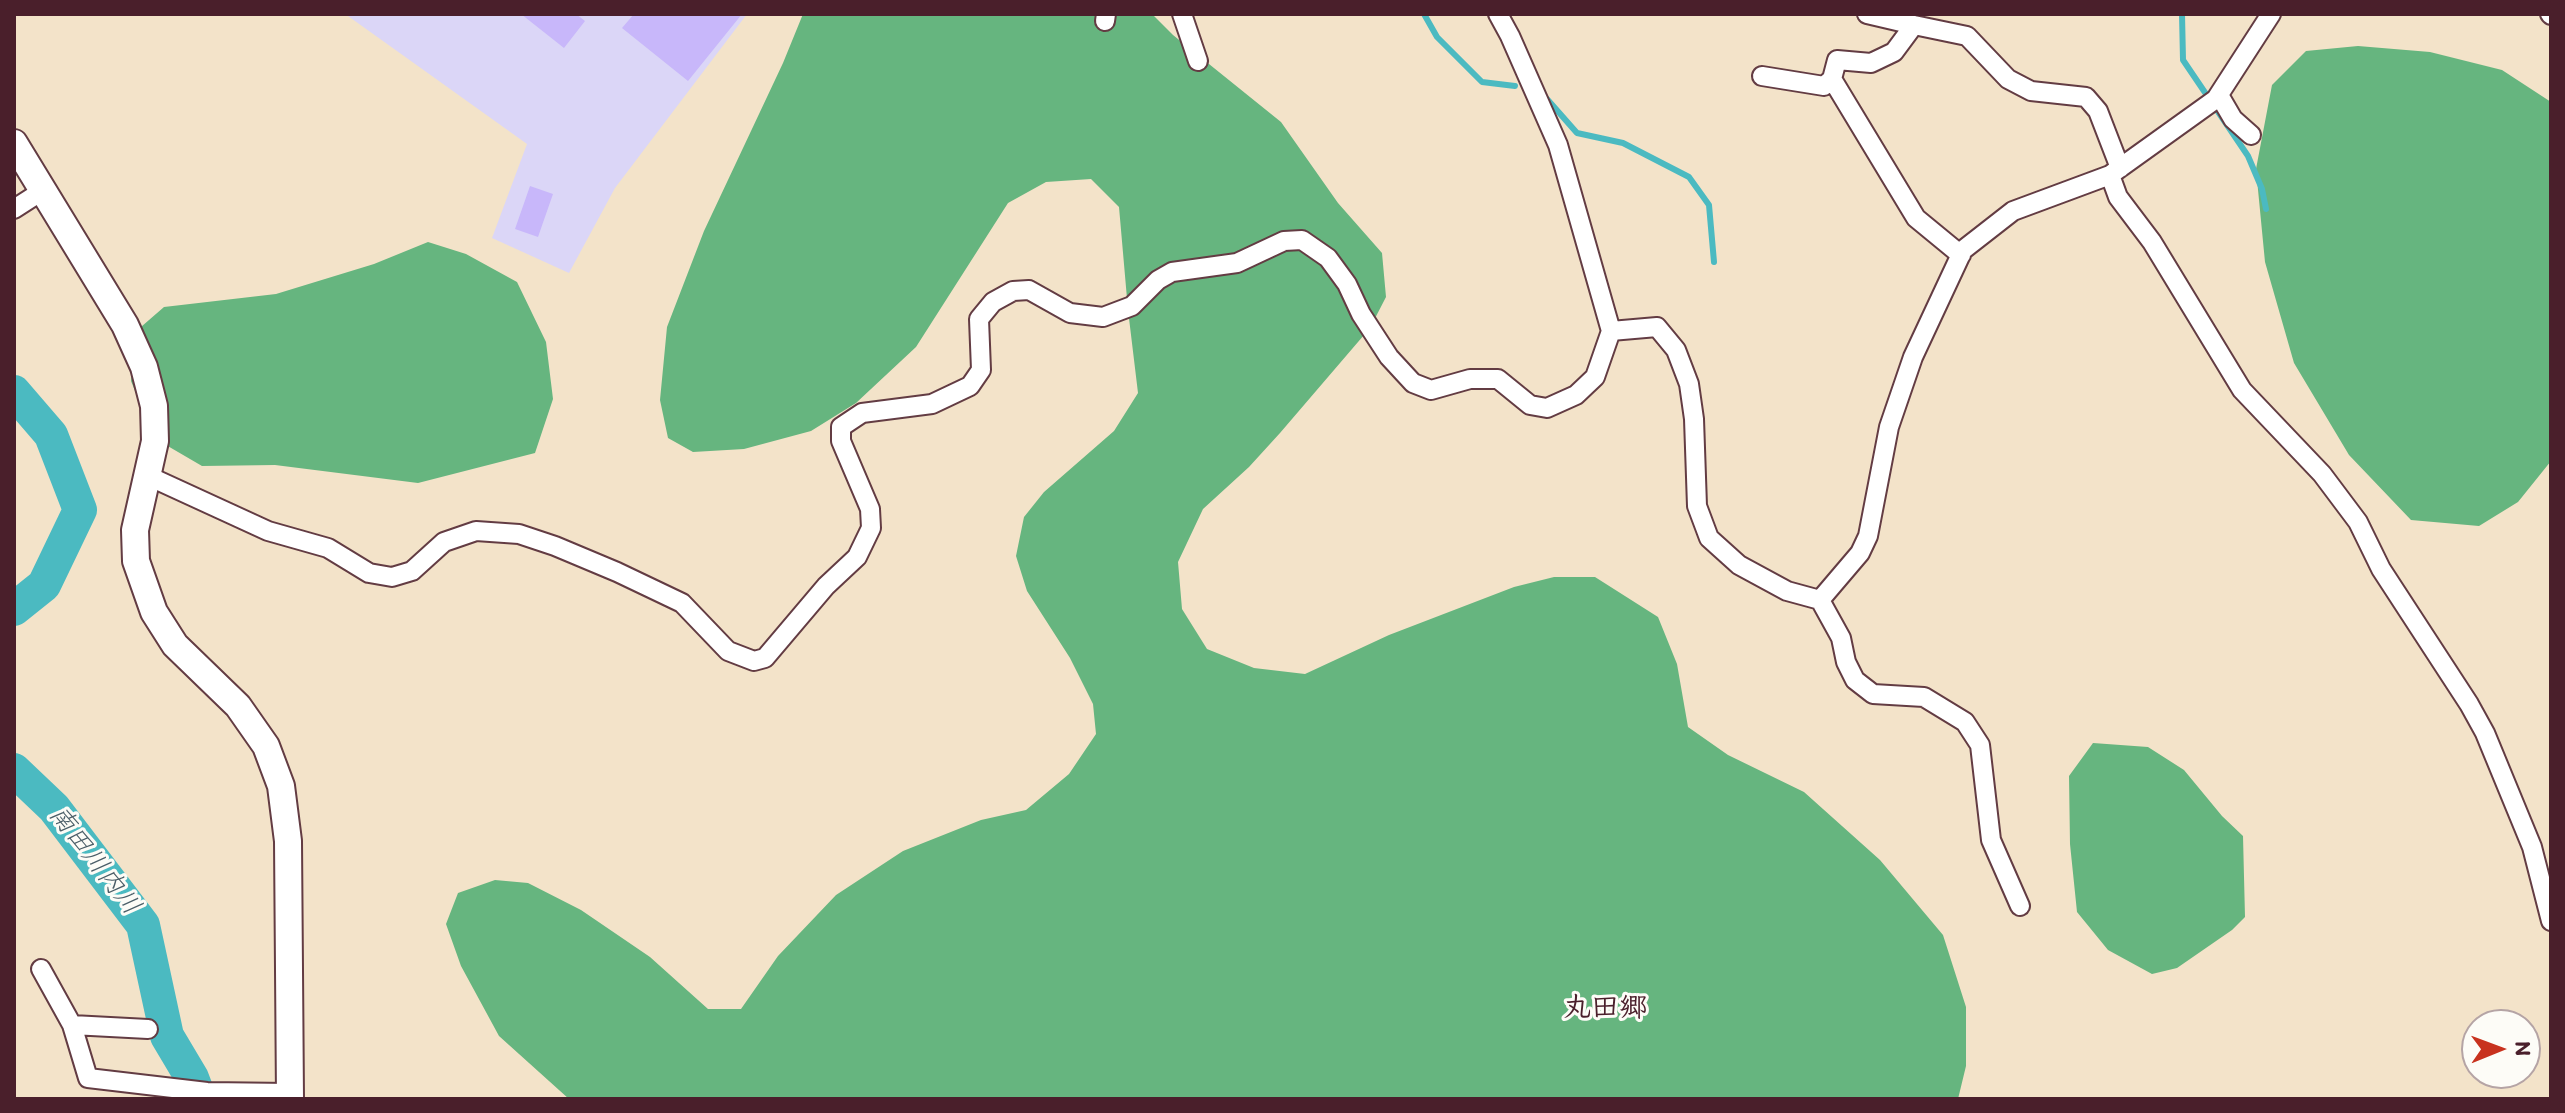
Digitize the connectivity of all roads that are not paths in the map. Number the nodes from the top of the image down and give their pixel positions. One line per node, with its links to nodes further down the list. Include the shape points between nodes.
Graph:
1 (1182, 14): 6 (street)
2 (1498, 14): 16 (street, via 1558,145)
3 (1867, 14): 5 (street)
4 (2271, 14): 9 (street)
5 (1914, 25): 8 (street, via 1894,52 1871,63 1837,60); 12 (street, via 1967,36 2008,79 2031,91 2086,97 2098,111)
6 (1198, 61)
7 (1762, 76): 8 (street, via 1824,86)
8 (1832, 79): 15 (street, via 1916,218)
9 (2214, 99): 10 (street); 12 (street)
10 (2251, 135)
11 (14, 143): 13 (street)
12 (2115, 172): 15 (street, via 2013,211); 20 (street, via 2118,197 2152,242 2242,390 2322,474 2358,522 2381,569 2469,704 2532,847)
13 (42, 191): 14 (street); 17 (street, via 125,325 144,367 154,406 155,441)
14 (14, 209)
15 (1961, 255): 18 (street, via 1913,357 1889,427 1868,536)
16 (1611, 331): 17 (street, via 1595,377 1576,395 1547,408 1530,405 1498,379 1470,379 1431,390 1413,383 1389,357 1328,258 1302,240 1284,241 1237,263 1172,272 1132,306 1103,317 1070,313 1029,290 1013,291 993,302 979,319 981,370 970,386 932,404 862,413 841,427 841,441 870,509 871,528 857,557 765,658 754,661 728,651 682,603 519,534 476,531 444,542 412,571 392,577 369,573 328,548 268,531); 18 (street, via 1657,327 1676,350 1689,384 1697,506 1709,538 1739,565 1787,591)
17 (146, 475): 24 (street, via 135,530 136,561 154,612 175,645 238,706 266,746 281,786 288,841)
18 (1820, 600): 19 (street, via 1841,638 1855,680 1873,694 1924,697 1965,722 1980,745 1991,840)
19 (2020, 906)
20 (2551, 921)
21 (41, 969): 22 (street)
22 (72, 1025): 23 (street); 24 (street, via 88,1078)
23 (148, 1029)
24 (290, 1096)

